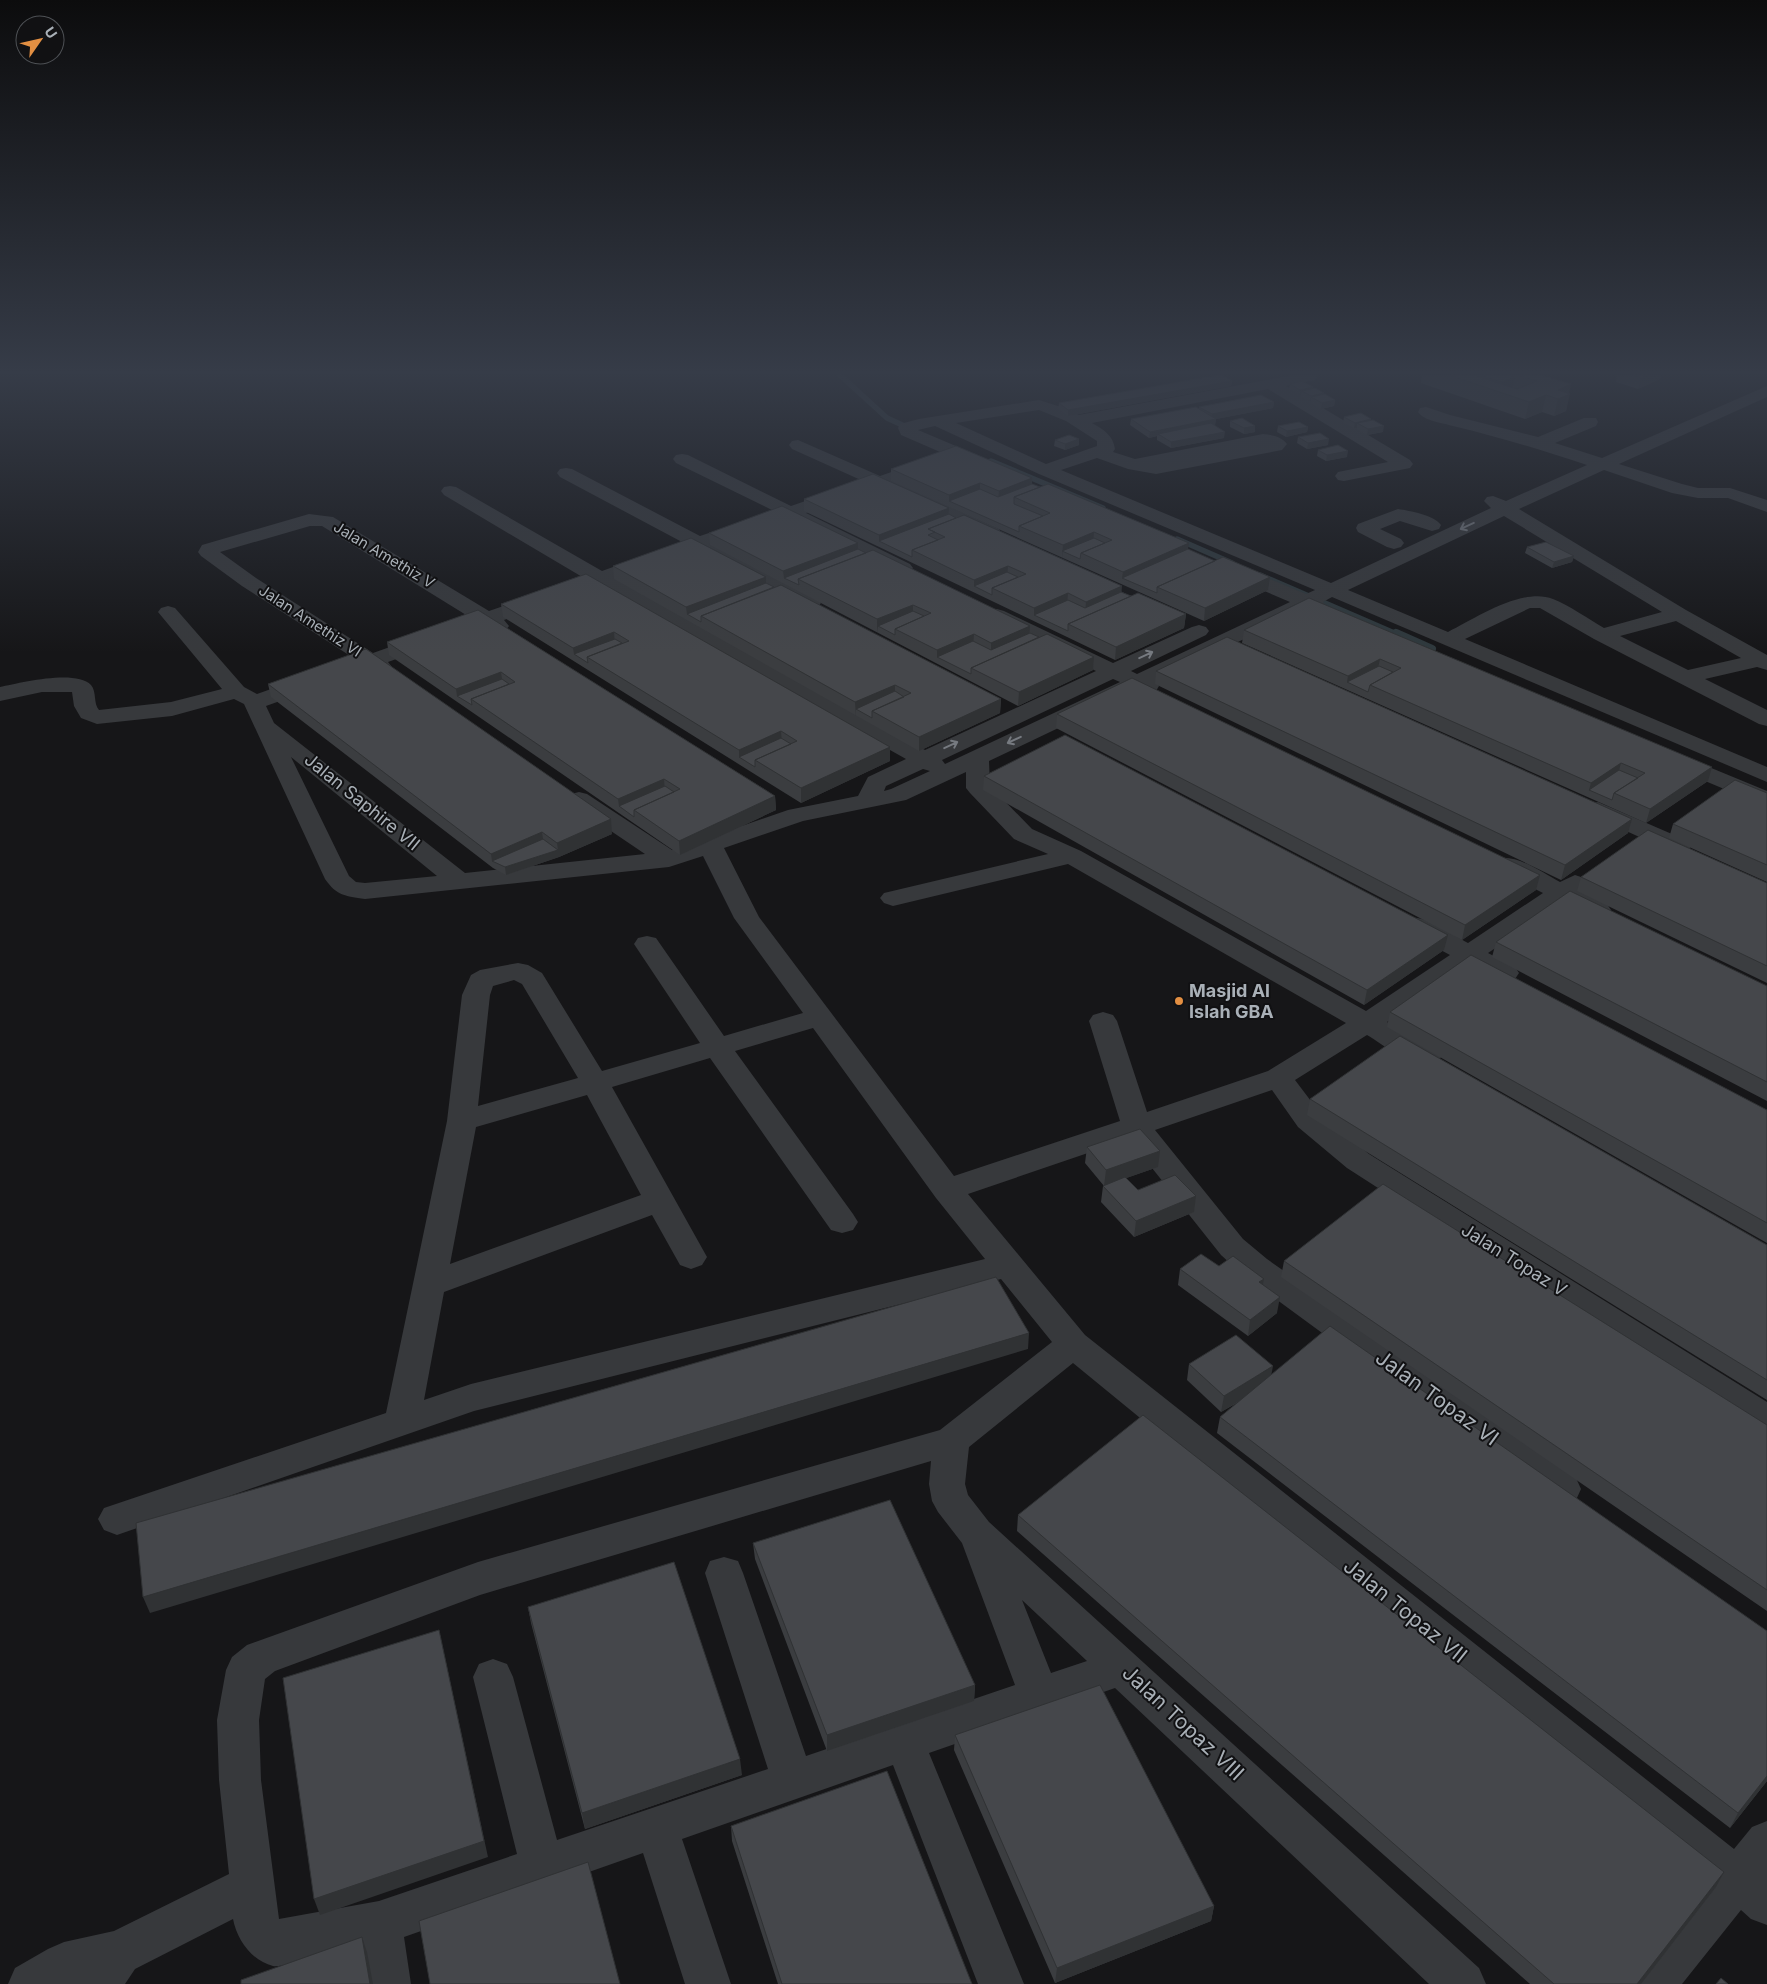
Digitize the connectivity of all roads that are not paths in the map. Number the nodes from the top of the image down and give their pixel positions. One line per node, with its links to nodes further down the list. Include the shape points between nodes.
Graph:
1 (699, 468): 23 (street)
2 (848, 468): 17 (street)
3 (919, 468): 17 (street)
4 (991, 468): 13 (street)
5 (1040, 468): 14 (street)
6 (1052, 468): 14 (street)
7 (1148, 468): 8 (street)
8 (1164, 468)
9 (1386, 468): 16 (street)
10 (1564, 468): 21 (street)
11 (1593, 468): 21 (street)
12 (1614, 468): 22 (street, via 1684,490 1730,493)
13 (996, 470)
14 (1045, 470): 32 (street)
15 (566, 473): 27 (street)
16 (1344, 476)
17 (878, 481): 23 (street); 25 (street)
18 (1023, 481): 20 (street)
19 (450, 492): 29 (street)
20 (1059, 496)
21 (1497, 504): 24 (street); 32 (street, one-way to 32); 37 (street)
22 (1767, 506)
23 (790, 512): 27 (street); 30 (street)
24 (1432, 525): 26 (street); 26 (street, via 1398,515 1365,528)
25 (1004, 539)
26 (1394, 542): 32 (street)
27 (699, 543): 29 (street); 35 (street)
28 (1220, 566): 32 (street)
29 (600, 578): 38 (street); 60 (street)
30 (924, 579)
31 (249, 582): 38 (street, Jalan Amethiz V, via 208,552 209,549 309,520 326,521); 44 (street, Jalan Amethiz VI)
32 (1308, 591): 36 (street); 41 (street); 42 (street); 46 (street, one-way to 32, via 1193,625)
33 (978, 605): 46 (street)
34 (168, 612): 50 (street)
35 (829, 612)
36 (1332, 613)
37 (1679, 614): 40 (street); 45 (street)
38 (488, 619): 39 (street); 44 (street)
39 (513, 635)
40 (1601, 635): 42 (street, via 1546,603 1533,601); 47 (street)
41 (1225, 639): 43 (street); 49 (street)
42 (1447, 640): 62 (street, via 1460,657)
43 (1252, 651)
44 (370, 660): 48 (street, Jalan Amethiz VI); 53 (street)
45 (1763, 662): 47 (street)
46 (1112, 671): 49 (street); 60 (street, one-way to 46, via 1011,709)
47 (1687, 677): 54 (street)
48 (400, 680)
49 (1138, 681): 52 (street); 56 (street)
50 (236, 692): 51 (street, via 172,709 97,717 86,711 82,688 77,685); 53 (street)
51 (0, 694)
52 (1164, 694)
53 (256, 702): 55 (street)
54 (1767, 718)
55 (264, 724): 77 (street, Jalan Saphire VII); 77 (street, via 338,879 348,889 365,891)
56 (1042, 727): 57 (street); 59 (street, one-way to 59)
57 (1068, 741)
58 (1658, 753): 67 (street)
59 (977, 758): 61 (street); 74 (street, via 978,788 1023,834)
60 (922, 759): 61 (street); 66 (street, via 876,782)
61 (947, 772): 66 (street, via 898,795)
62 (1767, 775)
63 (563, 789): 75 (street)
64 (772, 799): 68 (street)
65 (1576, 799): 69 (street)
66 (868, 800): 68 (street)
67 (1767, 800)
68 (797, 814): 70 (street)
69 (1648, 832): 71 (street); 73 (street)
70 (712, 846): 75 (street); 85 (street, Jalan Topaz VII, via 747,918)
71 (1624, 848)
72 (1482, 852): 78 (street)
73 (1699, 855)
74 (1072, 856): 79 (street); 87 (street)
75 (669, 859): 77 (street)
76 (1593, 870): 78 (street)
77 (459, 881)
78 (1562, 892): 81 (street); 83 (street)
79 (892, 898)
80 (1392, 913): 83 (street)
81 (1615, 918)
82 (647, 944): 88 (street)
83 (1470, 954): 84 (street); 87 (street)
84 (1531, 987)
85 (821, 1018): 88 (street); 94 (street, Jalan Topaz VII)
86 (1103, 1021): 93 (street)
87 (1368, 1022): 89 (street); 90 (street)
88 (717, 1047): 91 (street); 96 (street)
89 (1453, 1072)
90 (1278, 1078): 93 (street); 102 (street, Jalan Topaz V, via 1309,1120 1358,1161)
91 (596, 1084): 92 (street); 92 (street, via 532,979 518,971 490,976 481,982 476,995); 95 (street)
92 (462, 1122): 99 (street)
93 (1137, 1128): 94 (street); 104 (street, Jalan Topaz VI, via 1232,1247 1254,1267)
94 (947, 1190): 98 (street, Jalan Topaz VII)
95 (659, 1200): 97 (street); 99 (street)
96 (842, 1222)
97 (691, 1258)
98 (1008, 1265): 100 (street, Jalan Topaz VII); 101 (street, via 470,1398)
99 (430, 1284): 101 (street)
100 (1072, 1344): 103 (street); 117 (street, Jalan Topaz VII)
101 (402, 1420): 105 (street)
102 (1767, 1420)
103 (952, 1441): 106 (street, Jalan Topaz VIII, via 947,1484 951,1501); 116 (street, via 478,1579 261,1658 246,1670 238,1720 240,1780)
104 (1591, 1509)
105 (117, 1519)
106 (976, 1533): 108 (street, Jalan Topaz VIII); 110 (street)
107 (724, 1572): 112 (street)
108 (1122, 1666): 110 (street); 124 (street, Jalan Topaz VIII)
109 (493, 1678): 115 (street)
110 (1039, 1695): 111 (street)
111 (904, 1741): 112 (street); 123 (street)
112 (793, 1780): 113 (street)
113 (656, 1827): 115 (street); 122 (street)
114 (1767, 1842): 117 (street)
115 (542, 1867): 118 (street)
116 (252, 1886): 118 (street, via 256,1922 275,1944); 119 (street)
117 (1752, 1891): 125 (street)
118 (379, 1923): 121 (street)
119 (108, 1969): 120 (street, via 64,1965)
120 (31, 1984)
121 (388, 1984)
122 (708, 1984)
123 (1002, 1984)
124 (1463, 1984)
125 (1653, 1984)

